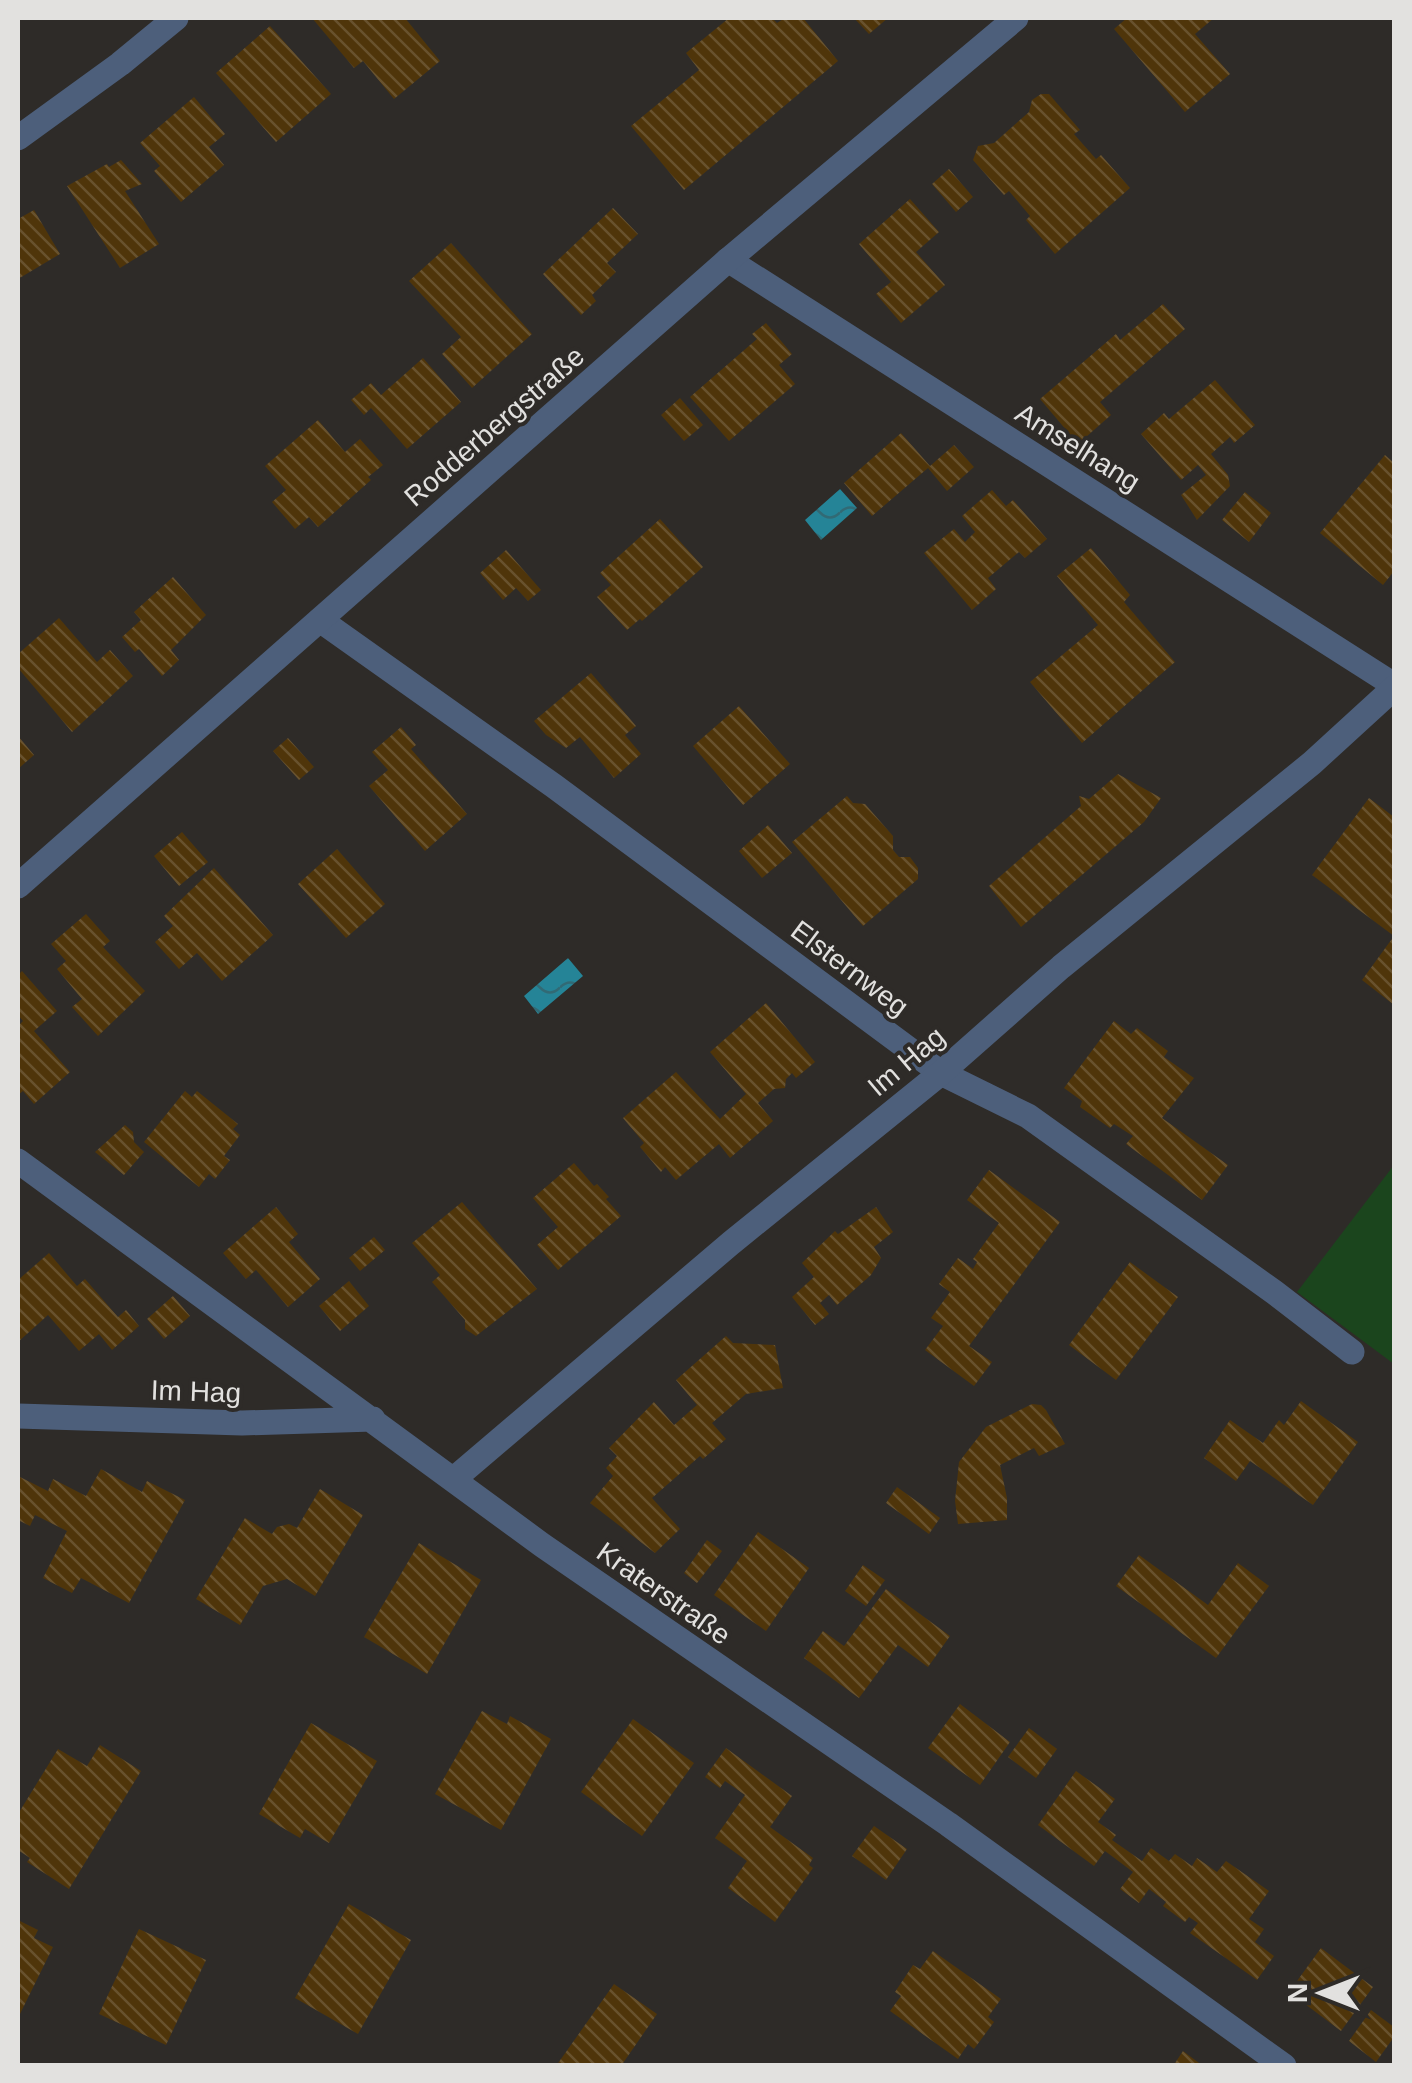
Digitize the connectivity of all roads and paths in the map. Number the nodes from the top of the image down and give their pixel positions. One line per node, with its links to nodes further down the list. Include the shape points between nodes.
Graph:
1 (176, 18): 3 (street)
2 (1016, 18): 4 (street, Rodderbergstraße)
3 (18, 138)
4 (728, 260): 5 (street, Rodderbergstraße); 6 (street, Amselhang)
5 (320, 620): 7 (street, Rodderbergstraße); 8 (street, Elsternweg)
6 (1394, 686): 8 (street, Im Hag, via 1312,763)
7 (18, 886)
8 (941, 1073): 10 (street, Elsternweg, via 1028,1116); 13 (street, Im Hag)
9 (18, 1161): 12 (street, Kraterstraße)
10 (1352, 1352)
11 (18, 1416): 12 (street, Im Hag, via 242,1423)
12 (374, 1419): 13 (street, Kraterstraße)
13 (455, 1478): 14 (street, Kraterstraße)
14 (1284, 2066)

